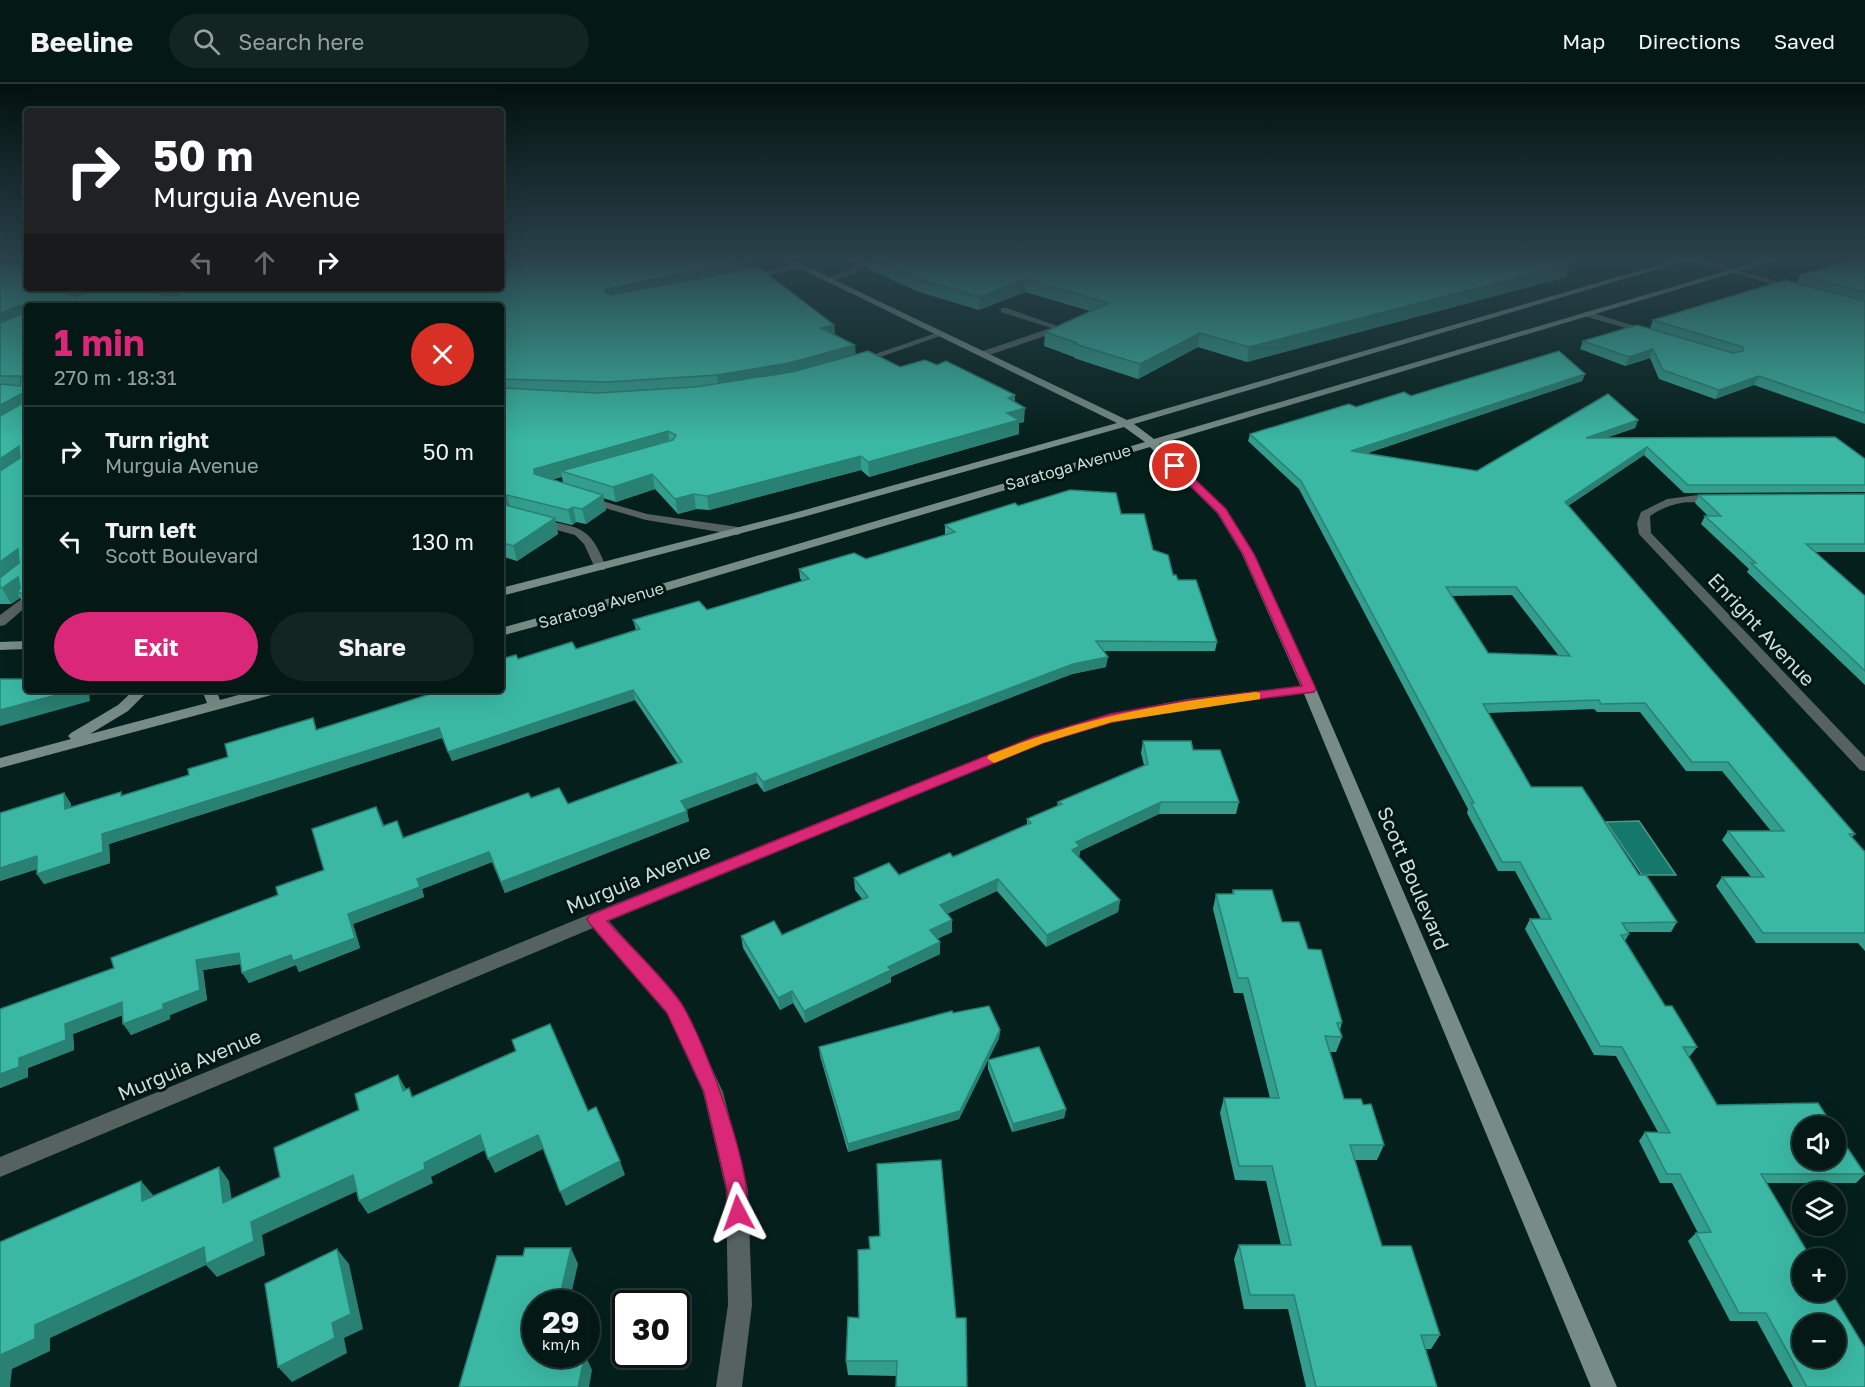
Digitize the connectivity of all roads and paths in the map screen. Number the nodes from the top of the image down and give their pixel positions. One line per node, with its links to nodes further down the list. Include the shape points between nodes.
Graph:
1 (914, 321): 6 (main road, Scott Boulevard)
2 (1037, 321): 8 (street, via 1056,327)
3 (1477, 321): 10 (main road, Saratoga Avenue)
4 (1564, 321): 11 (main road, Saratoga Avenue)
5 (1610, 321): 7 (street)
6 (942, 334): 8 (main road, Scott Boulevard); 9 (street)
7 (1655, 334)
8 (983, 354): 10 (main road, Scott Boulevard)
9 (844, 366)
10 (1127, 424): 11 (main road, Scott Boulevard); 15 (main road, Saratoga Avenue)
11 (1152, 442): 20 (main road, Saratoga Avenue); 23 (main road, Scott Boulevard, via 1222,511 1248,554)
12 (578, 496): 15 (street, via 646,517)
13 (1727, 498): 30 (street, Enright Avenue, via 1681,498 1658,504 1645,514 1645,534)
14 (530, 520): 16 (street, via 589,539)
15 (738, 531): 16 (main road, Saratoga Avenue)
16 (600, 567): 17 (main road, Saratoga Avenue)
17 (504, 591)
18 (24, 602): 19 (street)
19 (0, 622)
20 (504, 631)
21 (0, 645): 22 (main road)
22 (24, 645)
23 (1309, 689): 31 (street, Murguia Avenue, via 1110,718 1038,740); 34 (main road, Scott Boulevard)
24 (139, 693): 28 (main road, via 123,708)
25 (210, 693): 27 (main road)
26 (262, 693): 27 (main road)
27 (215, 705): 28 (main road)
28 (55, 747): 29 (main road)
29 (0, 764)
30 (1865, 766)
31 (596, 919): 32 (street, Murguia Avenue); 33 (street, via 674,1008 713,1092 737,1190 740,1305)
32 (0, 1167)
33 (729, 1387)
34 (1604, 1387)

